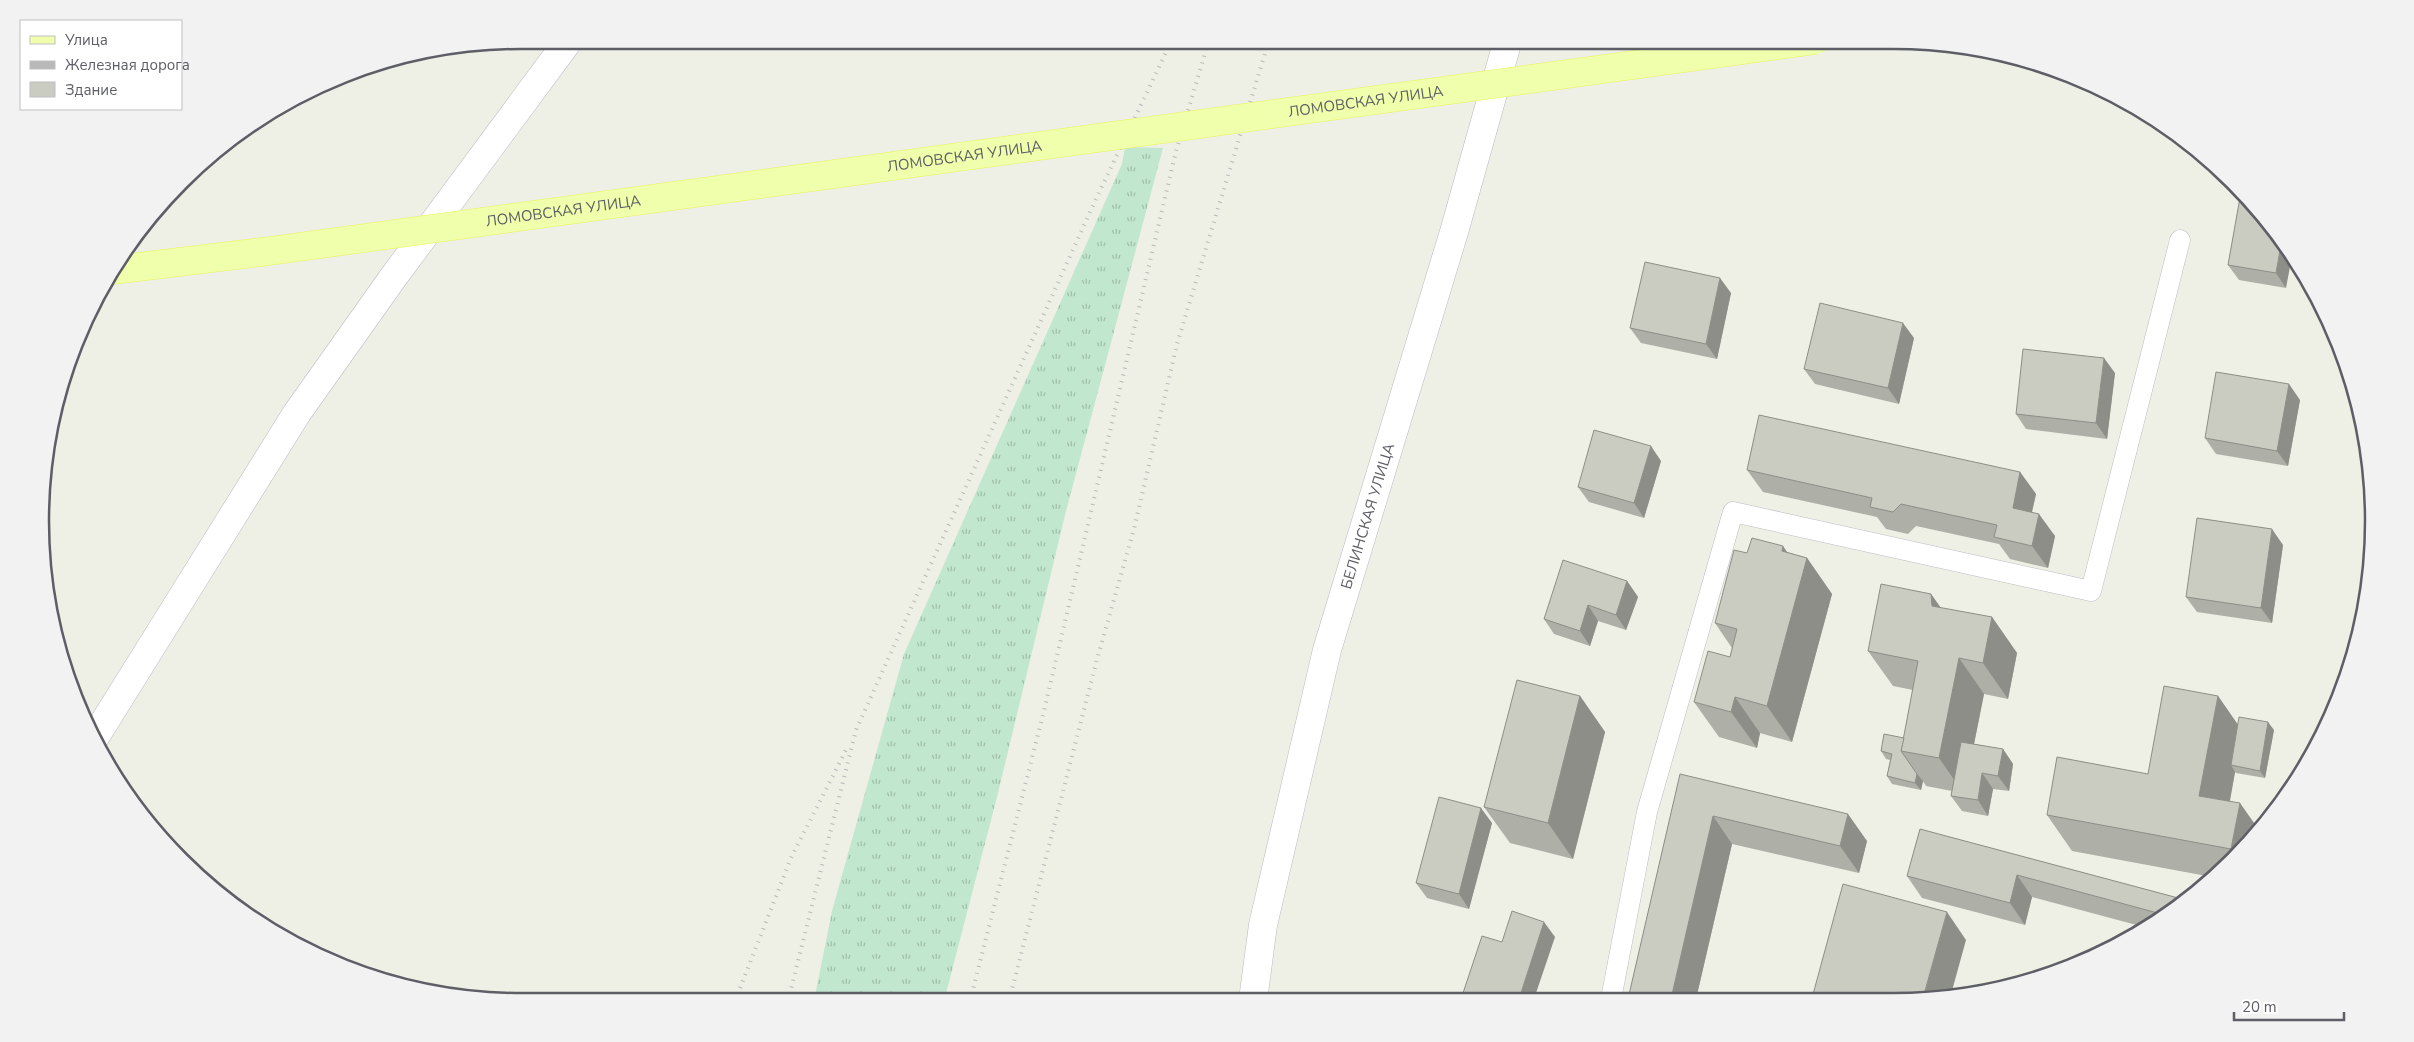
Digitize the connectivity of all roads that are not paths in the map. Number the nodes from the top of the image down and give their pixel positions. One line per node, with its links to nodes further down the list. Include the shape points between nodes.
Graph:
1 (562, 49): 6 (main road, via 297,413)
2 (1505, 49): 7 (main road, БЕЛИНСКАЯ УЛИЦА, via 1454,232 1327,650 1263,925)
3 (1750, 49): 5 (main road, ЛОМОВСКАЯ УЛИЦА, bridge)
4 (2180, 240): 8 (lane, via 2091,592 1733,512 1647,812)
5 (122, 269)
6 (98, 732)
7 (1254, 993)
8 (1612, 993)

